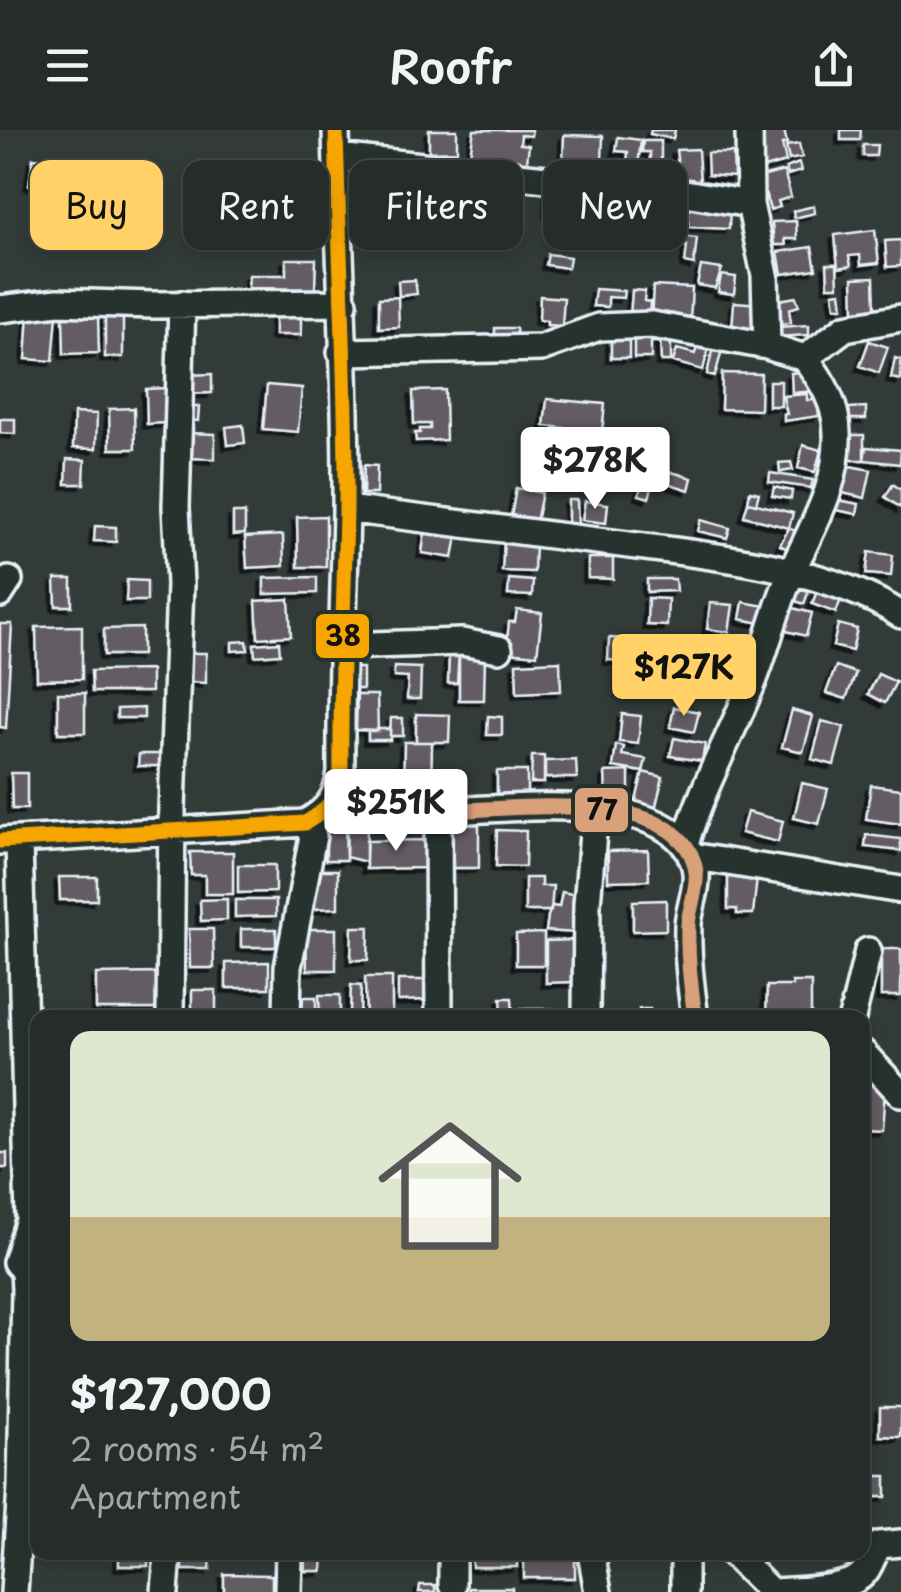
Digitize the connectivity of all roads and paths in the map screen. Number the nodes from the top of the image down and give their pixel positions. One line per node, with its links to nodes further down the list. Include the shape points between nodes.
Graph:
1 (336, 130): 3 (street)
2 (749, 130): 4 (street)
3 (336, 157): 4 (street, via 608,180); 5 (street)
4 (750, 204): 9 (street, via 765,275)
5 (344, 303): 6 (street); 10 (street)
6 (182, 304): 7 (street); 21 (street)
7 (0, 308)
8 (901, 318): 11 (street, via 844,328)
9 (767, 346): 10 (street, via 652,324 599,327 541,348); 11 (street)
10 (341, 352): 12 (street)
11 (804, 358): 13 (street, via 833,406 836,463)
12 (346, 510): 13 (street, via 698,554); 15 (street)
13 (792, 573): 14 (street, via 858,592); 23 (street, via 708,778)
14 (901, 615)
15 (342, 646): 16 (street, via 462,642); 17 (street)
16 (499, 649)
17 (335, 796): 19 (street, via 374,808); 20 (street)
18 (595, 810): 19 (street); 23 (street, via 641,817); 29 (street)
19 (438, 811): 28 (street)
20 (305, 824): 21 (street); 27 (street, via 312,836 288,967)
21 (174, 832): 22 (street); 26 (street)
22 (10, 841): 34 (street, via 29,1220)
23 (688, 849): 24 (street); 30 (street, via 697,874 688,922)
24 (901, 890)
25 (868, 951): 31 (street)
26 (170, 1010)
27 (288, 1010)
28 (439, 1010)
29 (586, 1010)
30 (694, 1010)
31 (854, 1010)
32 (870, 1061): 33 (street)
33 (901, 1094)
34 (8, 1265): 43 (street, via 24,1271 25,1288)
35 (901, 1543): 48 (street, via 879,1545 852,1581)
36 (168, 1560): 44 (street)
37 (289, 1560): 45 (street)
38 (452, 1560): 42 (street)
39 (592, 1560): 46 (street)
40 (684, 1560): 47 (street)
41 (739, 1560): 48 (street)
42 (452, 1585)
43 (14, 1592)
44 (166, 1592)
45 (288, 1592)
46 (598, 1592)
47 (684, 1592)
48 (773, 1592)

